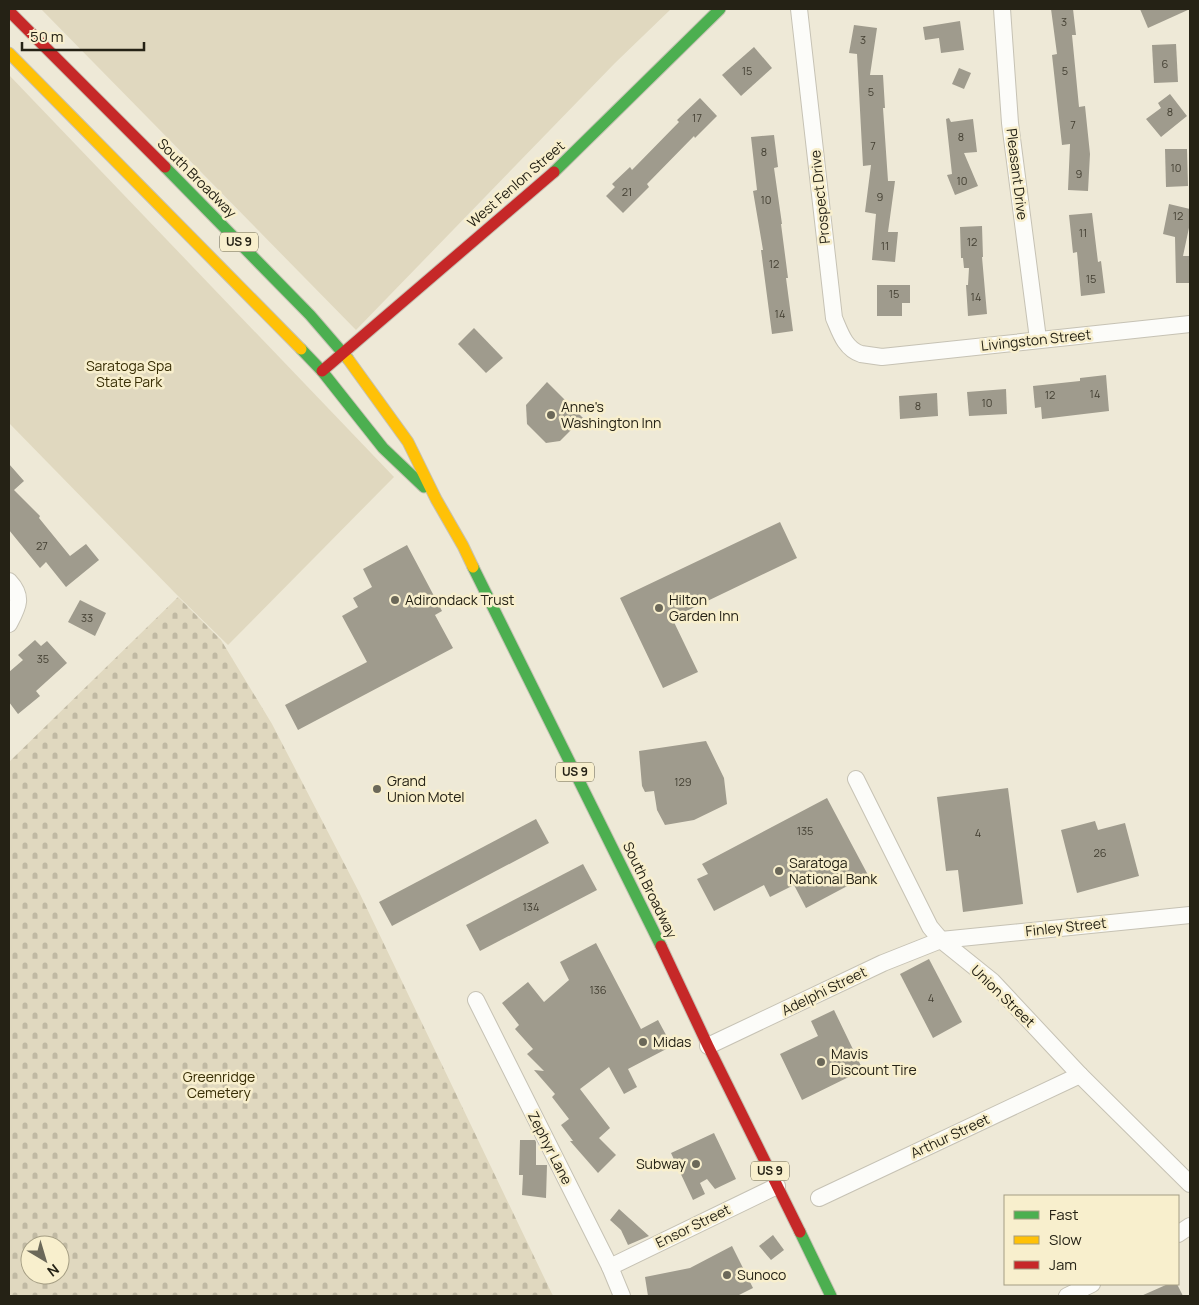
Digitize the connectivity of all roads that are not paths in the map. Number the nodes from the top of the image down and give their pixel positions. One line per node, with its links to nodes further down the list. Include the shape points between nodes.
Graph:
1 (720, 9): 8 (main road, West Fenlon Street, via 564,163)
2 (799, 9): 9 (street, Prospect Drive, via 834,318 843,339 852,349)
3 (1002, 9): 7 (street, Pleasant Drive, via 1010,123)
4 (9, 11): 8 (main road, South Broadway / US 9, via 185,187)
5 (9, 54): 10 (main road, South Broadway / US 9)
6 (1190, 324): 7 (street, Livingston Street)
7 (1038, 339): 9 (street, Livingston Street)
8 (343, 353): 10 (main road, West Fenlon Street); 11 (main road, South Broadway / US 9, via 408,442)
9 (882, 356)
10 (322, 371): 11 (main road, South Broadway / US 9, via 383,448)
11 (436, 499): 18 (main road, South Broadway / US 9, via 508,635)
12 (9, 581): 13 (street, via 19,598)
13 (9, 624)
14 (856, 779): 16 (street, Union Street, via 930,927)
15 (1190, 915): 16 (street, Finley Street)
16 (941, 940): 18 (street, Adelphi Street, via 883,963); 19 (street, Union Street, via 992,981)
17 (476, 1000): 25 (street, Zephyr Lane)
18 (708, 1046): 21 (main road, South Broadway / US 9)
19 (1080, 1075): 20 (street, Union Street); 22 (street, Arthur Street)
20 (1190, 1184)
21 (777, 1186): 25 (street, Ensor Street); 28 (main road, South Broadway / US 9)
22 (819, 1198)
23 (1190, 1226): 24 (street)
24 (1179, 1233)
25 (610, 1267): 27 (street, Zephyr Lane)
26 (1092, 1288): 29 (street)
27 (622, 1296)
28 (831, 1296)
29 (1067, 1296)

